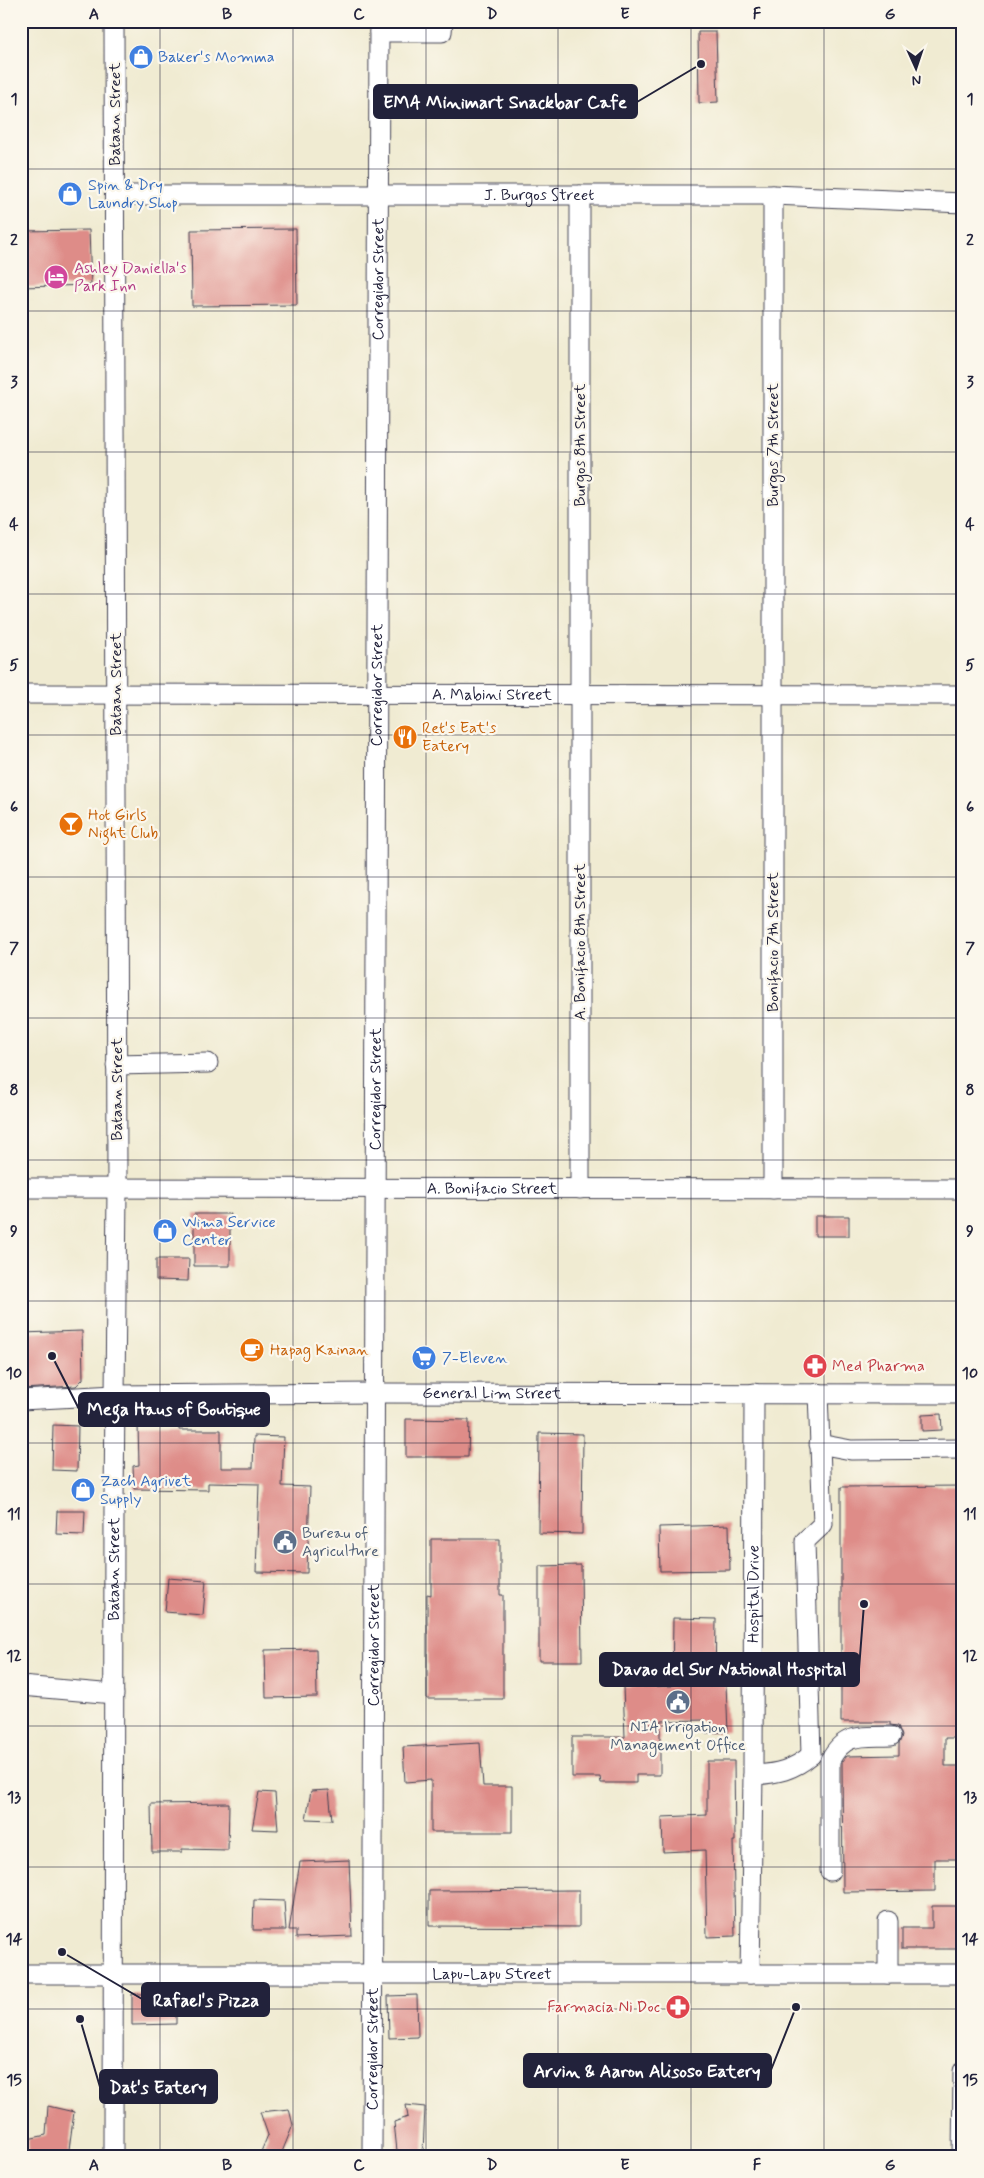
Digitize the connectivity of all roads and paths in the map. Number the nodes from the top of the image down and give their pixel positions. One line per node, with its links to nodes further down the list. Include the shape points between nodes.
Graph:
1 (114, 21): 4 (street, Bataan Street)
2 (443, 21): 3 (street, via 442,32)
3 (379, 26): 5 (street, Corregidor Street)
4 (115, 195): 5 (street, J. Burgos Street); 10 (street, Bataan Street)
5 (379, 195): 6 (street, J. Burgos Street); 11 (street, Corregidor Street)
6 (580, 195): 7 (street, J. Burgos Street); 12 (street, Burgos 8th Street)
7 (773, 195): 8 (street, J. Burgos Street); 13 (street, Burgos 7th Street)
8 (963, 203)
9 (21, 694): 10 (street, A. Mabini Street)
10 (116, 694): 11 (street, A. Mabini Street); 16 (street, Bataan Street)
11 (376, 695): 12 (street, A. Mabini Street); 22 (street, Corregidor Street)
12 (580, 695): 13 (street, A. Mabini Street); 19 (street, A. Bonifacio 8th Street)
13 (773, 695): 14 (street, A. Mabini Street); 20 (street, Bonifacio 7th Street)
14 (963, 696)
15 (208, 1063): 16 (street)
16 (116, 1065): 18 (street, Bataan Street)
17 (21, 1188): 18 (street, A. Bonifacio Street)
18 (117, 1188): 22 (street, A. Bonifacio Street); 27 (street, Bataan Street)
19 (580, 1189): 20 (street, A. Bonifacio Street); 22 (street, A. Bonifacio Street)
20 (773, 1189): 21 (street, A. Bonifacio Street)
21 (963, 1189)
22 (375, 1190): 23 (street, Corregidor Street)
23 (374, 1393): 25 (street, General Lim Street); 27 (street, General Lim Street); 41 (street, Corregidor Street)
24 (818, 1393): 25 (street, General Lim Street); 26 (street, General Lim Street); 29 (street)
25 (754, 1394): 36 (street, Hospital Drive)
26 (963, 1394)
27 (115, 1396): 28 (street, General Lim Street); 32 (street, Bataan Street)
28 (21, 1400)
29 (818, 1444): 30 (street, via 851,1450); 34 (street, via 823,1524 805,1541)
30 (963, 1449)
31 (21, 1686): 32 (street)
32 (114, 1694): 39 (street, Bataan Street)
33 (891, 1736): 35 (street, via 850,1738 837,1747)
34 (811, 1755): 35 (street); 36 (street, via 780,1773)
35 (830, 1760): 37 (street)
36 (753, 1775): 42 (street, Hospital Drive)
37 (830, 1871)
38 (888, 1921): 43 (street)
39 (114, 1973): 40 (street, Lapu-Lapu Street); 41 (street, Lapu-Lapu Street); 46 (street, Bataan Street)
40 (21, 1974)
41 (373, 1974): 42 (street, Lapu-Lapu Street); 47 (street, Corregidor Street)
42 (750, 1974): 43 (street, Lapu-Lapu Street)
43 (888, 1974): 44 (street, Lapu-Lapu Street)
44 (963, 1974)
45 (963, 2071): 48 (street)
46 (113, 2157)
47 (372, 2157)
48 (962, 2157)

